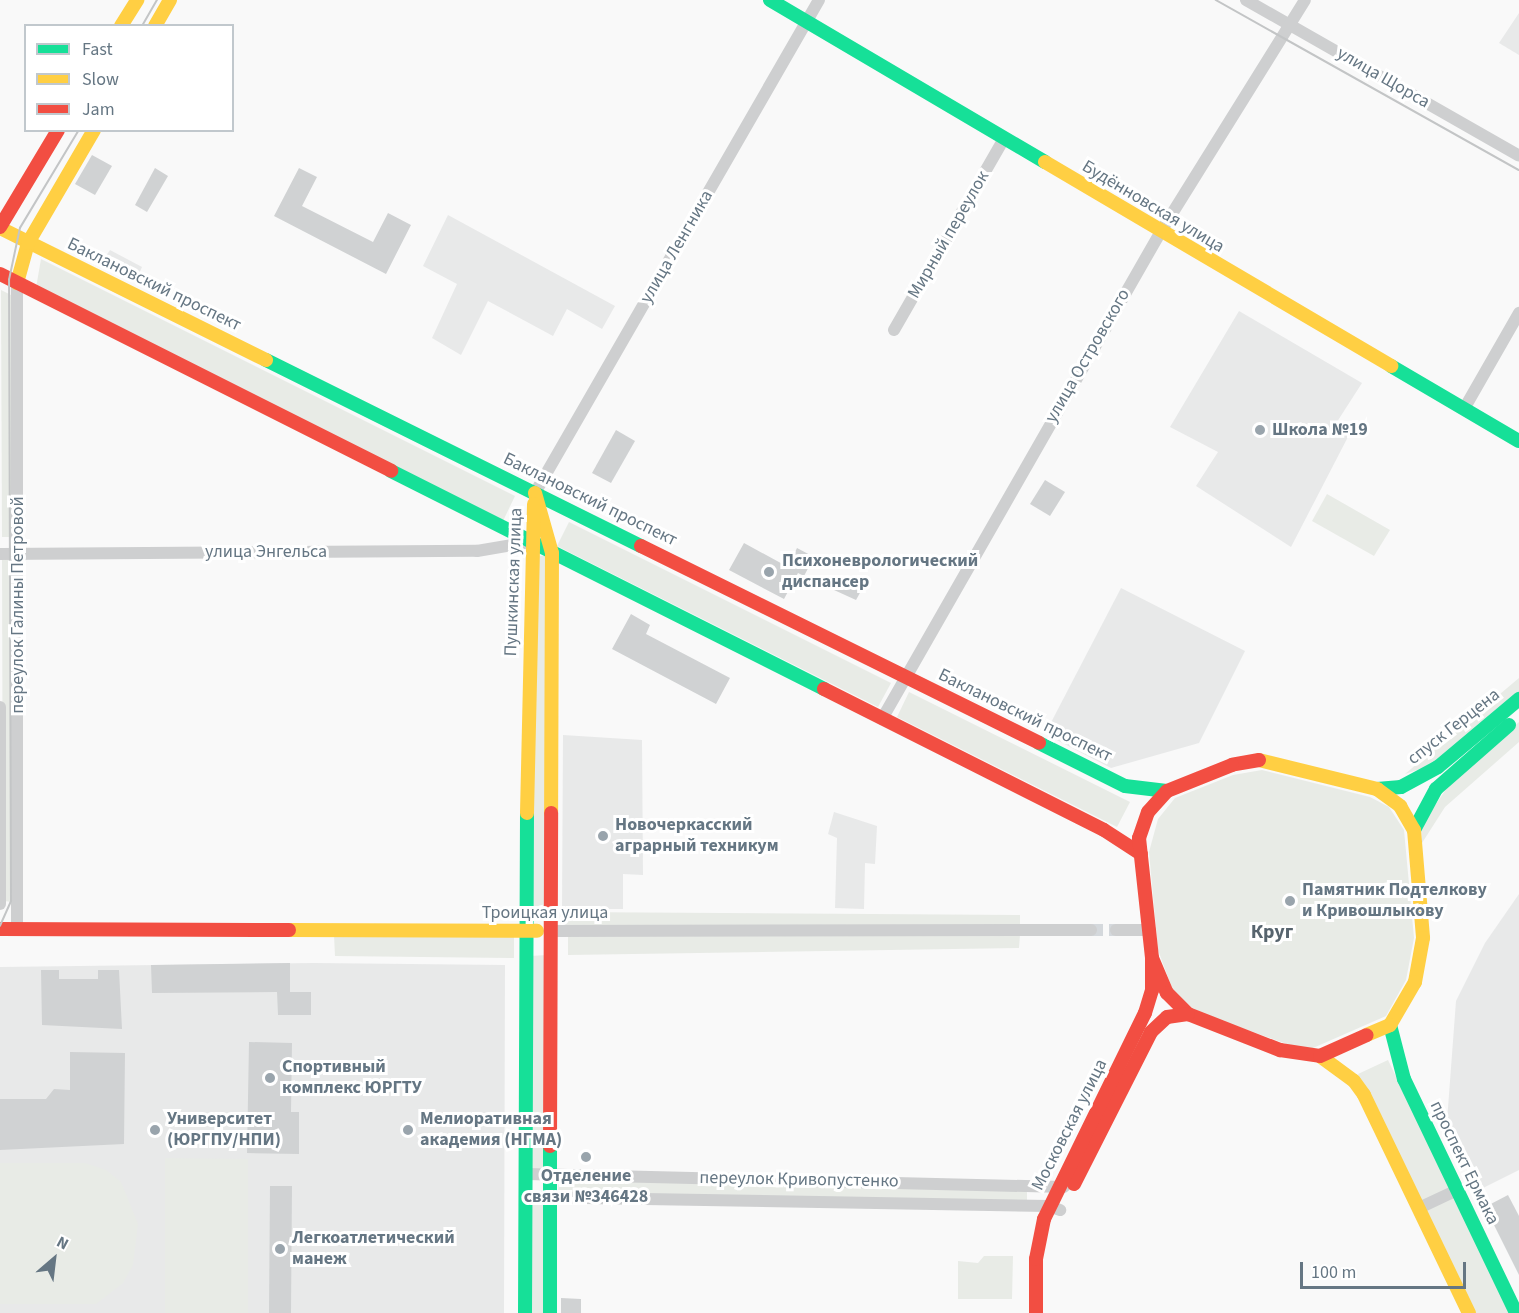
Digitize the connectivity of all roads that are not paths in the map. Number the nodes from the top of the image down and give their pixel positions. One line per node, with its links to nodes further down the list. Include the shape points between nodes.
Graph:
1 (137, 0): 8 (main road)
2 (170, 0): 9 (main road)
3 (770, 0): 7 (main road, Будённовская улица)
4 (819, 0): 7 (street, улица Ленгника)
5 (1246, 0): 10 (street, улица Щорса)
6 (1305, 0): 10 (street, улица Островского)
7 (806, 22): 13 (main road, Будённовская улица); 24 (street, улица Ленгника)
8 (123, 24)
9 (156, 24)
10 (1291, 26): 14 (street, улица Щорса); 16 (street, улица Островского)
11 (57, 132): 15 (main road)
12 (93, 132): 17 (main road)
13 (1004, 139): 16 (main road, Будённовская улица); 21 (street, Мирный переулок)
14 (1519, 156)
15 (0, 227): 17 (main road, Баклановский проспект)
16 (1160, 233): 22 (main road, Будённовская улица); 29 (street, улица Островского)
17 (28, 243): 19 (main road); 24 (main road, Баклановский проспект)
18 (0, 274): 19 (main road)
19 (17, 283): 25 (main road); 28 (street, переулок Галины Петровой)
20 (1519, 313): 22 (street)
21 (894, 330)
22 (1464, 409): 23 (main road, Будённовская улица)
23 (1519, 441)
24 (536, 493): 25 (main road, Пушкинская улица); 26 (main road, Пушкинская улица); 29 (main road, Баклановский проспект)
25 (531, 542): 26 (main road); 28 (street, улица Энгельса, via 477,551); 44 (main road, Пушкинская улица)
26 (552, 553): 33 (main road); 45 (main road, Пушкинская улица)
27 (0, 554): 28 (street, улица Энгельса)
28 (19, 554): 39 (street, переулок Галины Петровой)
29 (904, 676): 33 (street, улица Островского); 35 (main road, Баклановский проспект, via 1125,786)
30 (1519, 699): 34 (main road, спуск Герцена, via 1438,767 1401,787)
31 (0, 707): 38 (street, переулок Галины Петровой)
32 (1519, 716): 36 (main road, спуск Герцена, via 1436,789)
33 (882, 719): 37 (main road, via 1104,830)
34 (1377, 789): 35 (main road, via 1260,760 1232,765); 36 (main road, via 1400,807)
35 (1167, 791): 37 (main road, Московская улица, via 1142,825)
36 (1414, 830): 48 (main road, via 1421,962 1405,1003)
37 (1141, 854): 43 (main road, Московская улица)
38 (0, 904)
39 (16, 927): 40 (main road, Троицкая улица); 44 (main road, Троицкая улица)
40 (0, 929)
41 (1091, 930): 45 (street, Троицкая улица)
42 (1116, 930): 43 (street)
43 (1150, 930): 46 (main road, Московская улица)
44 (525, 931): 45 (main road, Троицкая улица); 50 (main road, Пушкинская улица)
45 (551, 931): 51 (main road, Пушкинская улица)
46 (1152, 958): 47 (main road, via 1167,993); 52 (main road, Московская улица, via 1152,990 1145,1013)
47 (1188, 1014): 49 (main road, via 1280,1050); 52 (main road, Московская улица, via 1167,1017 1151,1032)
48 (1390, 1025): 49 (main road); 53 (main road, проспект Ермака, via 1404,1079)
49 (1320, 1056): 57 (main road, via 1354,1081 1364,1095)
50 (527, 1174): 51 (street, переулок Кривопустенко); 54 (main road, Пушкинская улица)
51 (551, 1174): 52 (street, переулок Кривопустенко); 55 (main road, Пушкинская улица)
52 (1065, 1188): 56 (main road, Московская улица)
53 (1457, 1190): 57 (street); 63 (main road, проспект Ермака)
54 (526, 1197): 55 (street, переулок Кривопустенко); 58 (main road, Пушкинская улица)
55 (551, 1197): 56 (street, переулок Кривопустенко); 59 (main road, Пушкинская улица)
56 (1055, 1208): 60 (main road, Московская улица, via 1036,1259); 61 (main road, Московская улица, via 1045,1259)
57 (1419, 1208): 62 (main road)
58 (525, 1313)
59 (550, 1313)
60 (1036, 1313)
61 (1046, 1313)
62 (1469, 1313)
63 (1516, 1313)

